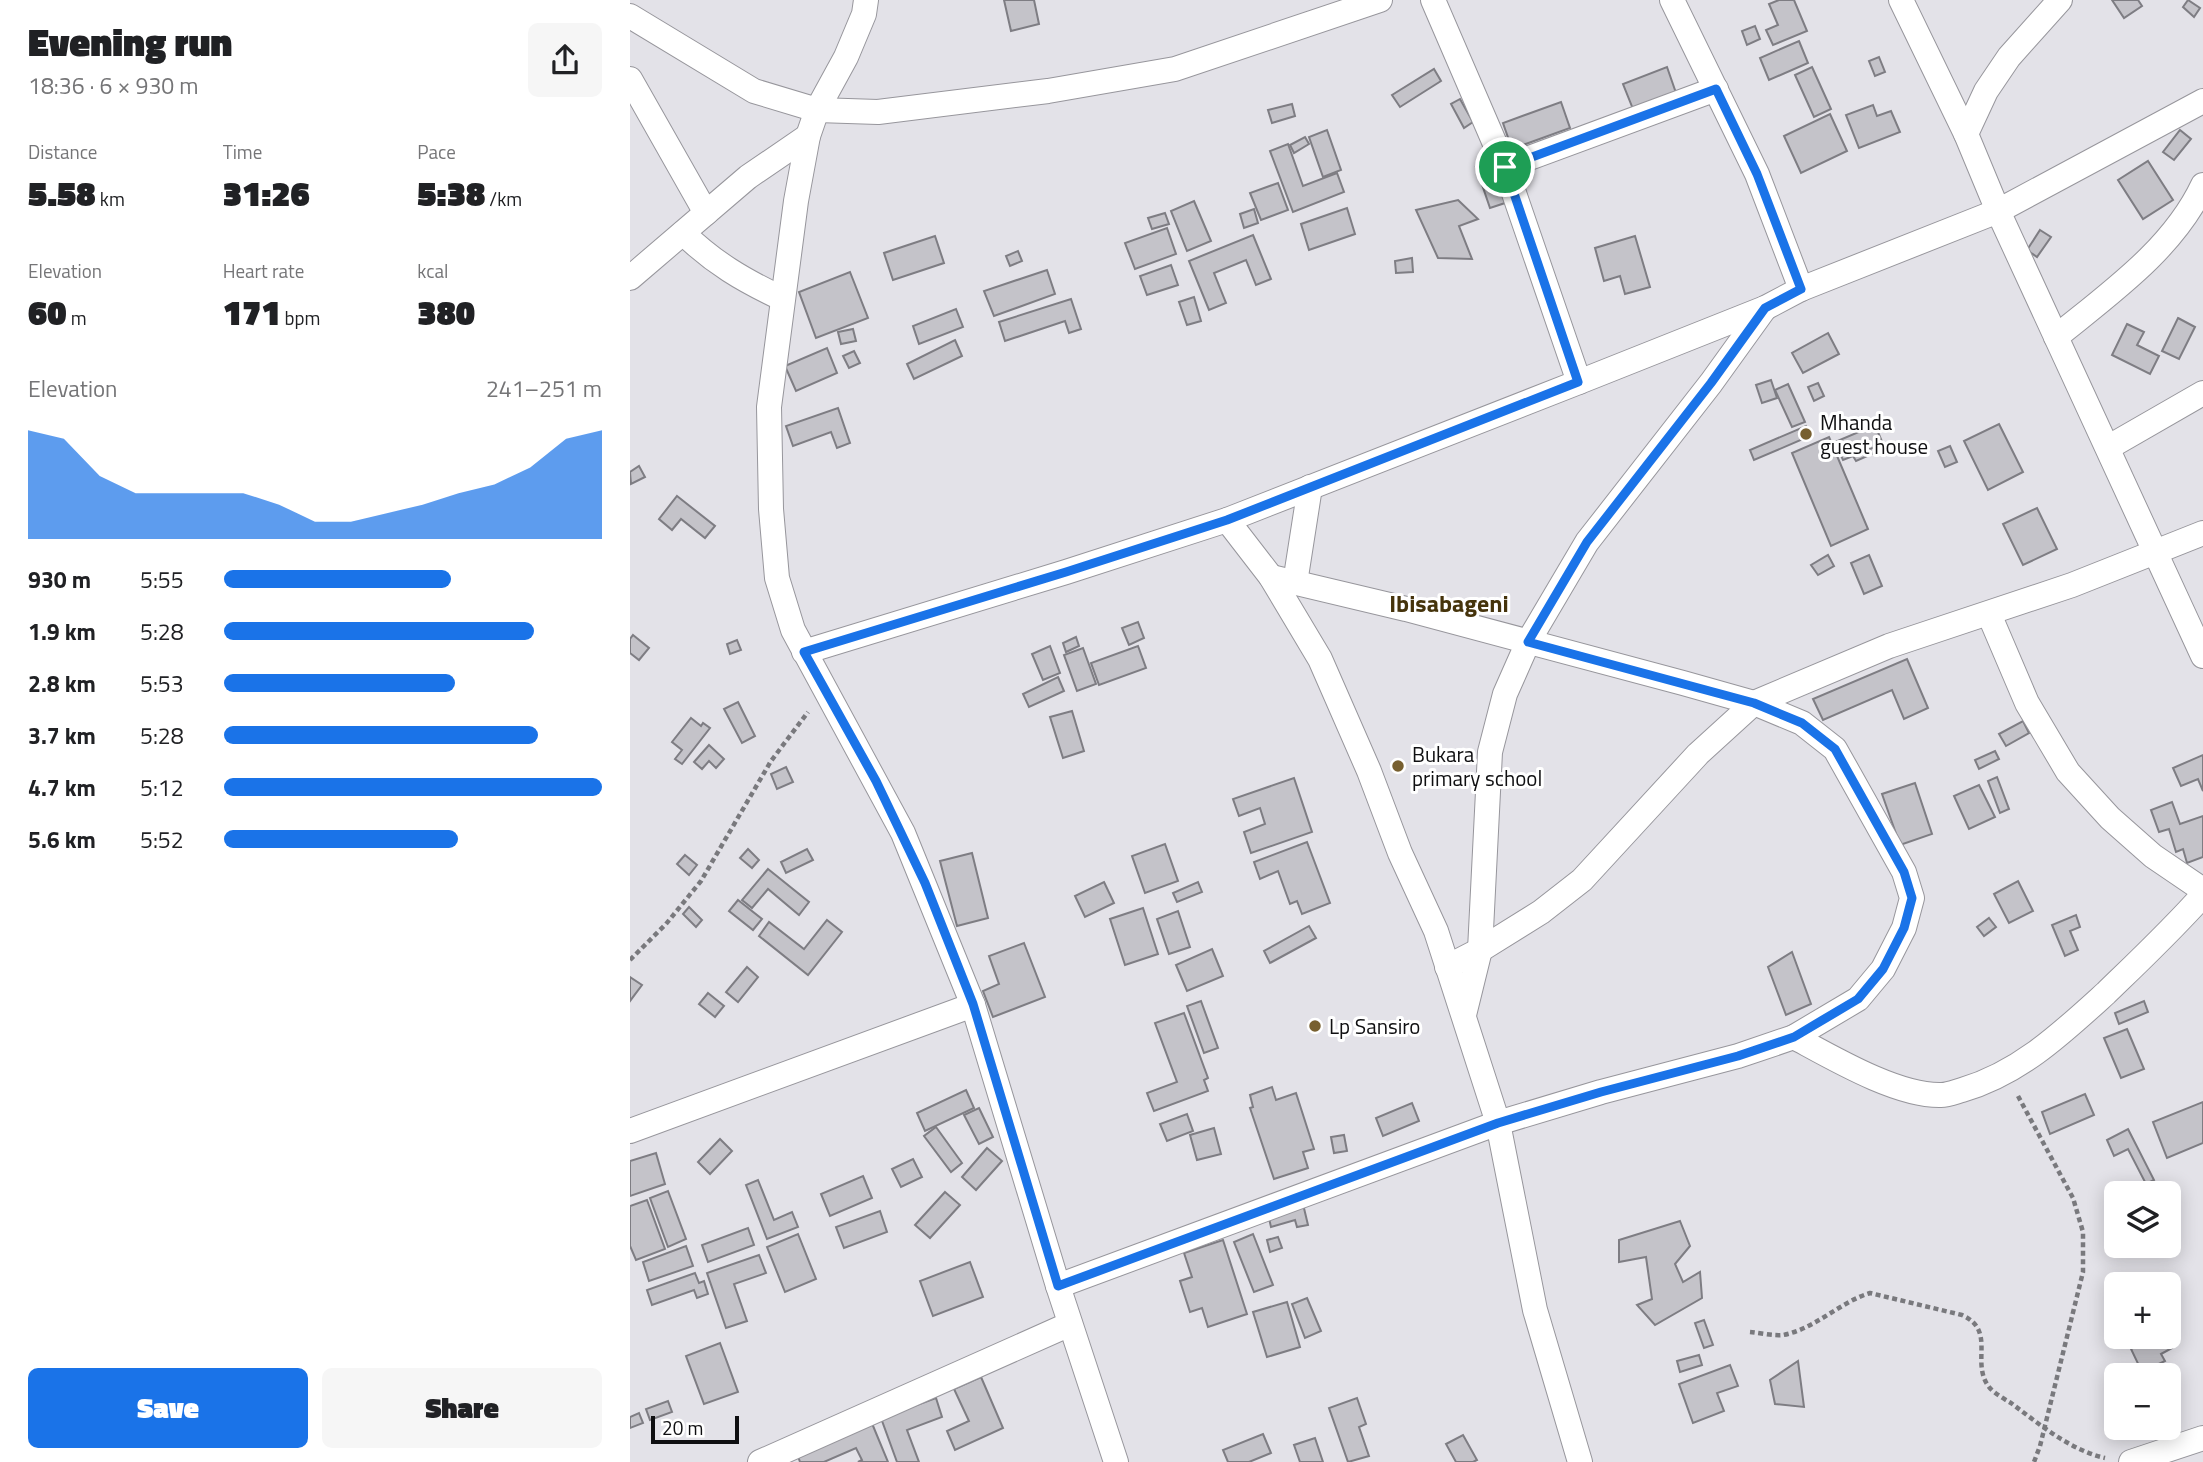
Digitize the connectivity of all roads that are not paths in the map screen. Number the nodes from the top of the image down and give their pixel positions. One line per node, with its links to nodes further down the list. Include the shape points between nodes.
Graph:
1 (866, 0): 12 (street, via 846,57)
2 (1380, 0): 7 (street)
3 (1433, 0): 15 (street)
4 (1672, 0): 10 (street)
5 (1901, 0): 13 (street)
6 (2060, 0): 13 (street, via 2009,57 1986,91)
7 (1331, 8): 12 (street, via 1175,69 1048,91 878,112)
8 (630, 16): 12 (street, via 754,91)
9 (630, 79): 18 (street)
10 (1716, 89): 15 (street); 21 (street, via 1757,174)
11 (2203, 101): 17 (street)
12 (817, 110): 14 (street)
13 (1966, 134): 17 (street)
14 (808, 136): 18 (street); 22 (street)
15 (1505, 167): 25 (street)
16 (2203, 185): 24 (street, via 2169,237 2125,282)
17 (1998, 211): 21 (street); 24 (street)
18 (706, 212): 19 (street)
19 (683, 233): 20 (street); 22 (street, via 708,257)
20 (630, 278)
21 (1801, 289): 23 (street)
22 (781, 298): 36 (street, via 769,407 771,509 777,579)
23 (1765, 308): 25 (street); 35 (street, via 1587,542)
24 (2056, 337): 27 (street)
25 (1578, 382): 28 (street)
26 (2203, 393): 27 (street)
27 (2109, 447): 31 (street)
28 (1310, 487): 29 (street); 33 (street)
29 (1227, 520): 32 (street); 36 (street)
30 (2203, 533): 31 (street)
31 (2155, 553): 34 (street); 37 (street)
32 (1271, 577): 33 (street); 41 (street, via 1320,659)
33 (1295, 583): 35 (street)
34 (1989, 614): 38 (street, via 1889,646); 39 (street, via 2027,703 2067,772 2153,856)
35 (1528, 642): 38 (street); 40 (street, via 1505,694 1490,752)
36 (804, 652): 42 (street, via 903,834)
37 (2203, 656)
38 (1754, 703): 40 (street, via 1698,754 1583,880); 44 (street, via 1802,723 1835,749 1904,872 1912,898 1904,928 1883,969 1858,999)
39 (2203, 892): 44 (street, via 2174,928 2050,1043 2007,1073 1972,1087 1943,1096 1916,1093 1846,1065)
40 (1480, 950): 41 (street); 43 (street)
41 (1447, 967): 43 (street)
42 (973, 1004): 46 (street); 47 (street)
43 (1464, 1016): 45 (street)
44 (1794, 1037): 45 (street)
45 (1498, 1123): 47 (street); 53 (street, via 1535,1310)
46 (630, 1131)
47 (1058, 1286): 48 (street)
48 (1070, 1324): 51 (street); 52 (street)
49 (2203, 1438): 50 (street)
50 (2122, 1461)
51 (760, 1462)
52 (1116, 1462)
53 (1580, 1462)

